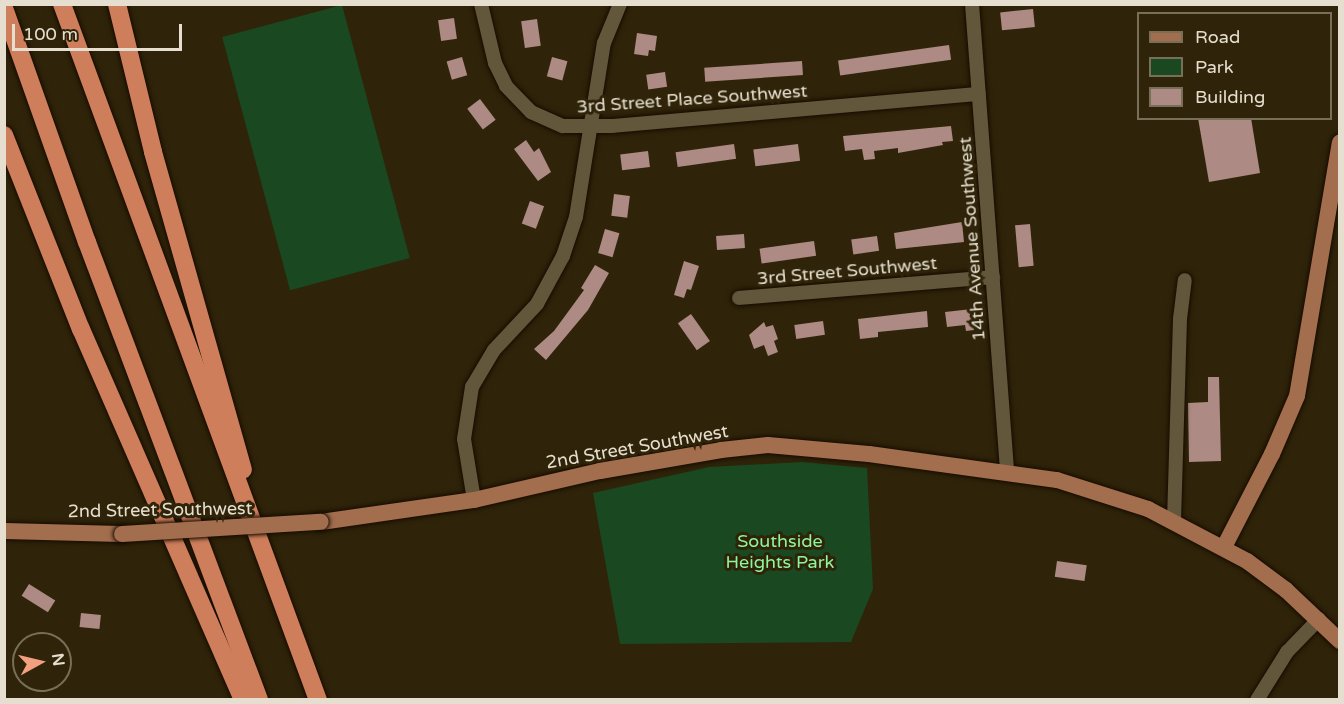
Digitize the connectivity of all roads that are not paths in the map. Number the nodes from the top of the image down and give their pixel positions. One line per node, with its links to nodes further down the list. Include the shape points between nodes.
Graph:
1 (62, 4): 19 (highway, via 141,227)
2 (481, 4): 8 (street, 3rd Street Place Southwest, via 495,63 514,97 552,123)
3 (620, 4): 8 (street, via 604,43)
4 (972, 4): 7 (street, 14th Avenue Southwest)
5 (4, 8): 23 (highway, via 87,242)
6 (118, 9): 19 (highway, via 153,152)
7 (979, 94): 8 (street, 3rd Street Place Southwest); 11 (street, 14th Avenue Southwest)
8 (590, 127): 15 (street, via 576,217 563,256 537,304 494,350 472,387 464,439)
9 (6, 141): 22 (highway, via 81,329)
10 (1340, 143): 18 (main road, via 1297,396)
11 (993, 277): 13 (street, 3rd Street Southwest); 14 (street, 14th Avenue Southwest)
12 (1185, 280): 16 (street, via 1180,319)
13 (739, 298)
14 (1007, 471): 15 (main road, 2nd Street Southwest, via 768,445 678,456); 16 (main road, 2nd Street Southwest, via 1097,491)
15 (474, 500): 17 (main road, 2nd Street Southwest, bridge, via 321,522 122,534)
16 (1174, 521): 18 (main road, 2nd Street Southwest)
17 (4, 531)
18 (1224, 547): 20 (main road, 2nd Street Southwest)
19 (270, 565): 24 (highway)
20 (1318, 619): 21 (main road, 2nd Street Southwest); 25 (street, via 1287,652)
21 (1340, 641)
22 (243, 699)
23 (259, 699)
24 (318, 699)
25 (1257, 699)

